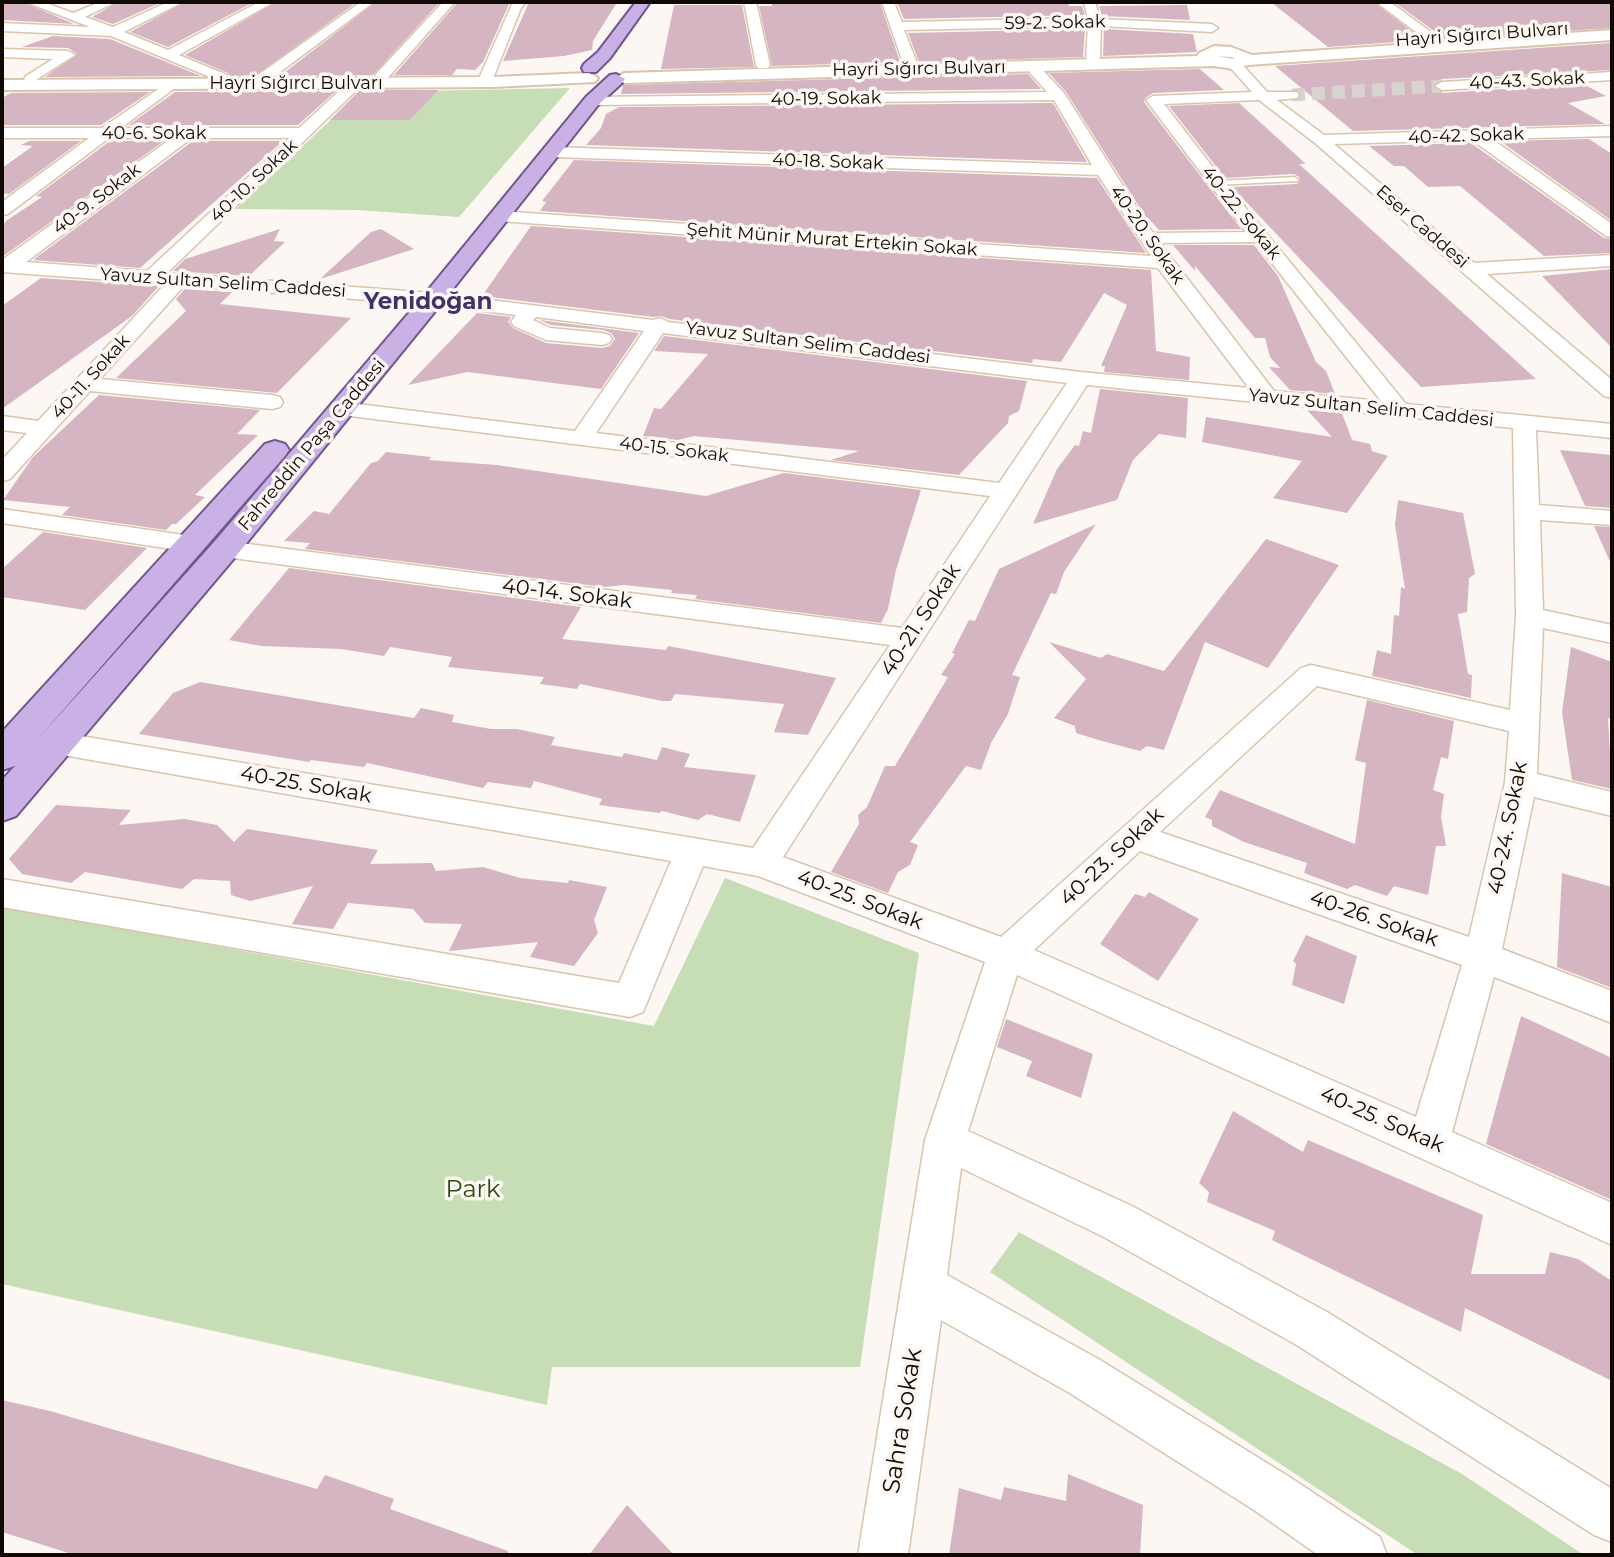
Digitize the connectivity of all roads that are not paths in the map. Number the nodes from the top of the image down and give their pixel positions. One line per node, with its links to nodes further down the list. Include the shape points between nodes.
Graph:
1 (32, 2): 14 (street)
2 (110, 2): 14 (street)
3 (177, 2): 21 (street)
4 (268, 2): 25 (street)
5 (368, 2): 36 (street)
6 (449, 2): 34 (street)
7 (520, 2): 32 (street)
8 (643, 2): 31 (main road, via 604,55)
9 (660, 2): 17 (main road)
10 (750, 2): 29 (street)
11 (888, 2): 18 (street)
12 (1090, 2): 16 (street)
13 (1382, 2): 23 (street)
14 (74, 17): 21 (street)
15 (1210, 21): 16 (street, 59-2. Sokak); 26 (street, Eser Caddesi)
16 (1095, 22): 18 (street, 59-2. Sokak); 27 (street)
17 (647, 24)
18 (898, 26): 28 (street)
19 (1612, 26): 23 (street, Hayri Sığırcı Bulvarı)
20 (2, 27): 21 (street)
21 (114, 32): 25 (street)
22 (1612, 35): 26 (street, Hayri Sığırcı Bulvarı)
23 (1433, 38): 26 (street, Hayri Sığırcı Bulvarı)
24 (2, 53): 38 (street, via 68,55)
25 (169, 55): 35 (street)
26 (1225, 57): 27 (street, Hayri Sığırcı Bulvarı); 30 (street, Hayri Sığırcı Bulvarı); 45 (street, Eser Caddesi)
27 (1093, 58): 28 (street, Hayri Sığırcı Bulvarı)
28 (910, 63): 29 (street, Hayri Sığırcı Bulvarı)
29 (763, 65): 31 (street, Hayri Sığırcı Bulvarı)
30 (1033, 68): 31 (street, Hayri Sığırcı Bulvarı); 44 (street, 40-20. Sokak)
31 (608, 75): 32 (street, Hayri Sığırcı Bulvarı); 39 (street, Hayri Sığırcı Bulvarı); 44 (street, 40-19. Sokak); 53 (main road, Fahreddin Paşa Caddesi); 73 (main road, Fahreddin Paşa Caddesi)
32 (488, 76): 34 (street, Hayri Sığırcı Bulvarı)
33 (1612, 76): 42 (street, 40-43. Sokak)
34 (381, 77): 36 (street, Hayri Sığırcı Bulvarı)
35 (222, 78): 36 (street, Hayri Sığırcı Bulvarı); 38 (street, Hayri Sığırcı Bulvarı)
36 (263, 78)
37 (2, 79): 38 (street, Hayri Sığırcı Bulvarı)
38 (31, 79)
39 (356, 83): 41 (street, Hayri Sığırcı Bulvarı); 48 (street, 40-10. Sokak)
40 (2, 85): 41 (street, Hayri Sığırcı Bulvarı)
41 (170, 85): 49 (street)
42 (1442, 86)
43 (1292, 95): 45 (street)
44 (1059, 96): 54 (street, 40-20. Sokak)
45 (1264, 97): 52 (street, Eser Caddesi); 56 (street, 40-22. Sokak, via 1153,100)
46 (1612, 131): 51 (street, 40-42. Sokak)
47 (2, 133): 49 (street, 40-6. Sokak)
48 (306, 133): 50 (street, 40-6. Sokak); 71 (street, 40-10. Sokak)
49 (102, 134): 50 (street, 40-6. Sokak); 58 (street)
50 (187, 134): 61 (street, 40-9. Sokak)
51 (1477, 136): 52 (street, 40-42. Sokak); 64 (street)
52 (1320, 140): 70 (street, Eser Caddesi)
53 (553, 152): 54 (street, 40-18. Sokak); 63 (main road, Fahreddin Paşa Caddesi)
54 (1103, 170): 66 (street, 40-20. Sokak)
55 (1294, 179): 56 (lane)
56 (1216, 183): 65 (street, 40-22. Sokak)
57 (14, 184): 58 (street)
58 (37, 184): 59 (street); 62 (street)
59 (63, 184)
60 (89, 184): 61 (street)
61 (116, 184): 69 (street, 40-9. Sokak)
62 (2, 210)
63 (499, 216): 68 (street, Şehit Münir Murat Ertekin Sokak); 74 (main road, Fahreddin Paşa Caddesi)
64 (1612, 232)
65 (1260, 237): 66 (street); 86 (street, 40-22. Sokak)
66 (1148, 238): 68 (street, 40-20. Sokak)
67 (1612, 260): 70 (street)
68 (1164, 263): 83 (street, 40-20. Sokak)
69 (5, 266): 71 (street, Yavuz Sultan Selim Caddesi)
70 (1471, 269): 78 (street, Eser Caddesi)
71 (151, 278): 72 (street, Yavuz Sultan Selim Caddesi)
72 (180, 279): 73 (street, Yavuz Sultan Selim Caddesi); 81 (street, 40-11. Sokak)
73 (404, 297): 74 (street, Yavuz Sultan Selim Caddesi); 97 (main road, Fahreddin Paşa Caddesi)
74 (433, 299): 75 (street, Yavuz Sultan Selim Caddesi); 85 (main road, Fahreddin Paşa Caddesi)
75 (532, 310): 76 (street, Yavuz Sultan Selim Caddesi); 77 (street, via 522,322 546,334)
76 (660, 324): 77 (street); 80 (street, Yavuz Sultan Selim Caddesi)
77 (644, 343): 91 (street)
78 (1585, 367): 79 (street); 82 (street, Eser Caddesi)
79 (1612, 367)
80 (1081, 377): 83 (street, Yavuz Sultan Selim Caddesi); 93 (street, 40-21. Sokak)
81 (85, 384): 84 (street); 89 (street, 40-11. Sokak)
82 (1612, 391)
83 (1268, 398): 86 (street, Yavuz Sultan Selim Caddesi)
84 (272, 402)
85 (342, 409): 91 (street, 40-15. Sokak); 98 (main road, Fahreddin Paşa Caddesi)
86 (1401, 411): 88 (street, Yavuz Sultan Selim Caddesi)
87 (2, 423): 89 (street)
88 (1524, 424): 90 (street, Yavuz Sultan Selim Caddesi); 94 (street, 40-24. Sokak)
89 (44, 429): 92 (street, 40-11. Sokak)
90 (1612, 432)
91 (581, 439): 93 (street, 40-15. Sokak)
92 (2, 474)
93 (1006, 491): 101 (street, 40-21. Sokak)
94 (1526, 512): 96 (street); 99 (street, 40-24. Sokak)
95 (2, 516): 97 (street)
96 (1612, 518)
97 (191, 544): 103 (main road, Fahreddin Paşa Caddesi)
98 (225, 549): 101 (street, 40-14. Sokak); 104 (main road, Fahreddin Paşa Caddesi)
99 (1530, 617): 100 (street); 102 (street, 40-24. Sokak)
100 (1612, 634)
101 (909, 638): 110 (street, 40-21. Sokak)
102 (1524, 724): 105 (street, 40-24. Sokak); 108 (street, 40-23. Sokak, via 1311,676)
103 (8, 741)
104 (57, 743): 107 (main road, Fahreddin Paşa Caddesi); 109 (street, 40-25. Sokak)
105 (1521, 782): 106 (street); 113 (street, 40-24. Sokak)
106 (1612, 804)
107 (2, 806)
108 (1134, 835): 112 (street, 40-23. Sokak); 113 (street, 40-26. Sokak)
109 (692, 851): 110 (street, 40-25. Sokak); 111 (street, via 630,1002)
110 (761, 863): 112 (street, 40-25. Sokak)
111 (2, 893)
112 (1006, 954): 115 (street, 40-23. Sokak); 116 (street, 40-25. Sokak)
113 (1482, 957): 114 (street, 40-26. Sokak); 116 (street, 40-24. Sokak)
114 (1612, 1007)
115 (945, 1140): 118 (street, 40-23. Sokak); 119 (street, via 1117,1221 1311,1328)
116 (1429, 1141): 117 (street, 40-25. Sokak)
117 (1612, 1224)
118 (923, 1286): 120 (street, Sahra Sokak); 121 (street, via 1084,1376)
119 (1612, 1517)
120 (883, 1555)
121 (1362, 1555)

